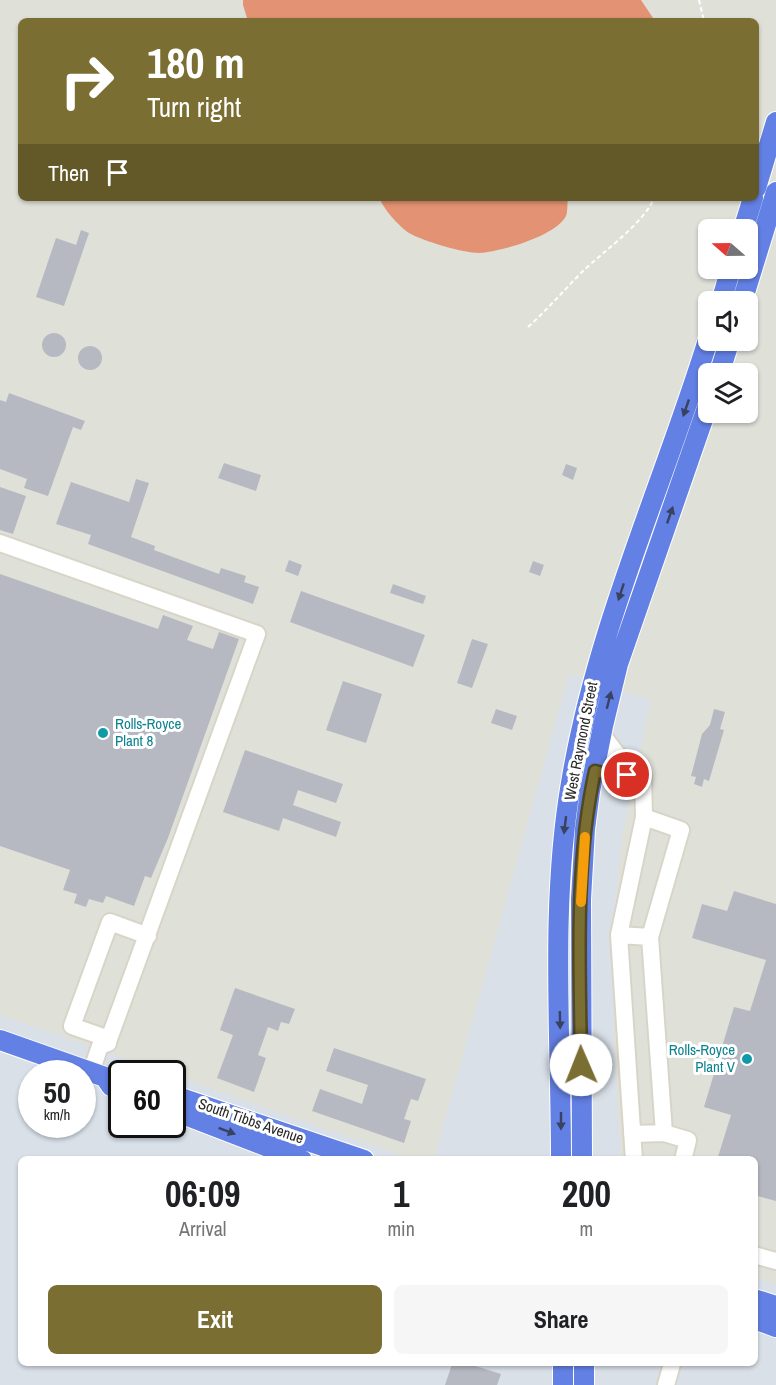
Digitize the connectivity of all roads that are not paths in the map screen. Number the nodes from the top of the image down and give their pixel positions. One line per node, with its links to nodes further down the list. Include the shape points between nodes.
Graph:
1 (776, 122): 2 (main road)
2 (759, 178)
3 (776, 192): 6 (main road)
4 (752, 201): 5 (main road)
5 (746, 219)
6 (745, 291)
7 (705, 351): 11 (main road, West Raymond Street, one-way to 11, via 594,674)
8 (702, 423): 10 (main road, West Raymond Street, one-way to 8, via 621,655)
9 (0, 543): 16 (street, via 257,634)
10 (601, 733): 12 (main road, West Raymond Street); 13 (street, via 617,754)
11 (577, 747): 12 (street); 27 (main road, West Raymond Street, one-way to 27, via 564,837 560,912)
12 (595, 771): 13 (street); 28 (main road, West Raymond Street, via 585,829 581,890)
13 (643, 776): 14 (street)
14 (644, 818): 15 (street); 17 (street, via 681,830)
15 (619, 935): 17 (street); 24 (street)
16 (148, 936): 19 (street); 19 (street, via 110,922 72,1026)
17 (650, 938): 23 (street)
18 (0, 1040): 20 (main road)
19 (109, 1041): 20 (street, via 100,1046)
20 (105, 1076)
21 (186, 1100): 26 (main road, South Tibbs Avenue)
22 (186, 1115): 25 (main road, South Tibbs Avenue, one-way to 25)
23 (664, 1133): 24 (street); 30 (street, via 688,1140)
24 (632, 1134): 29 (street)
25 (292, 1156)
26 (352, 1156)
27 (561, 1156)
28 (582, 1156)
29 (634, 1156)
30 (684, 1156)
31 (758, 1256): 32 (street)
32 (776, 1261)
33 (758, 1300): 34 (main road)
34 (776, 1306)
35 (758, 1320): 36 (main road)
36 (776, 1327)
37 (563, 1366): 40 (main road)
38 (584, 1366): 41 (main road)
39 (671, 1366): 42 (street)
40 (563, 1385)
41 (584, 1385)
42 (666, 1385)

